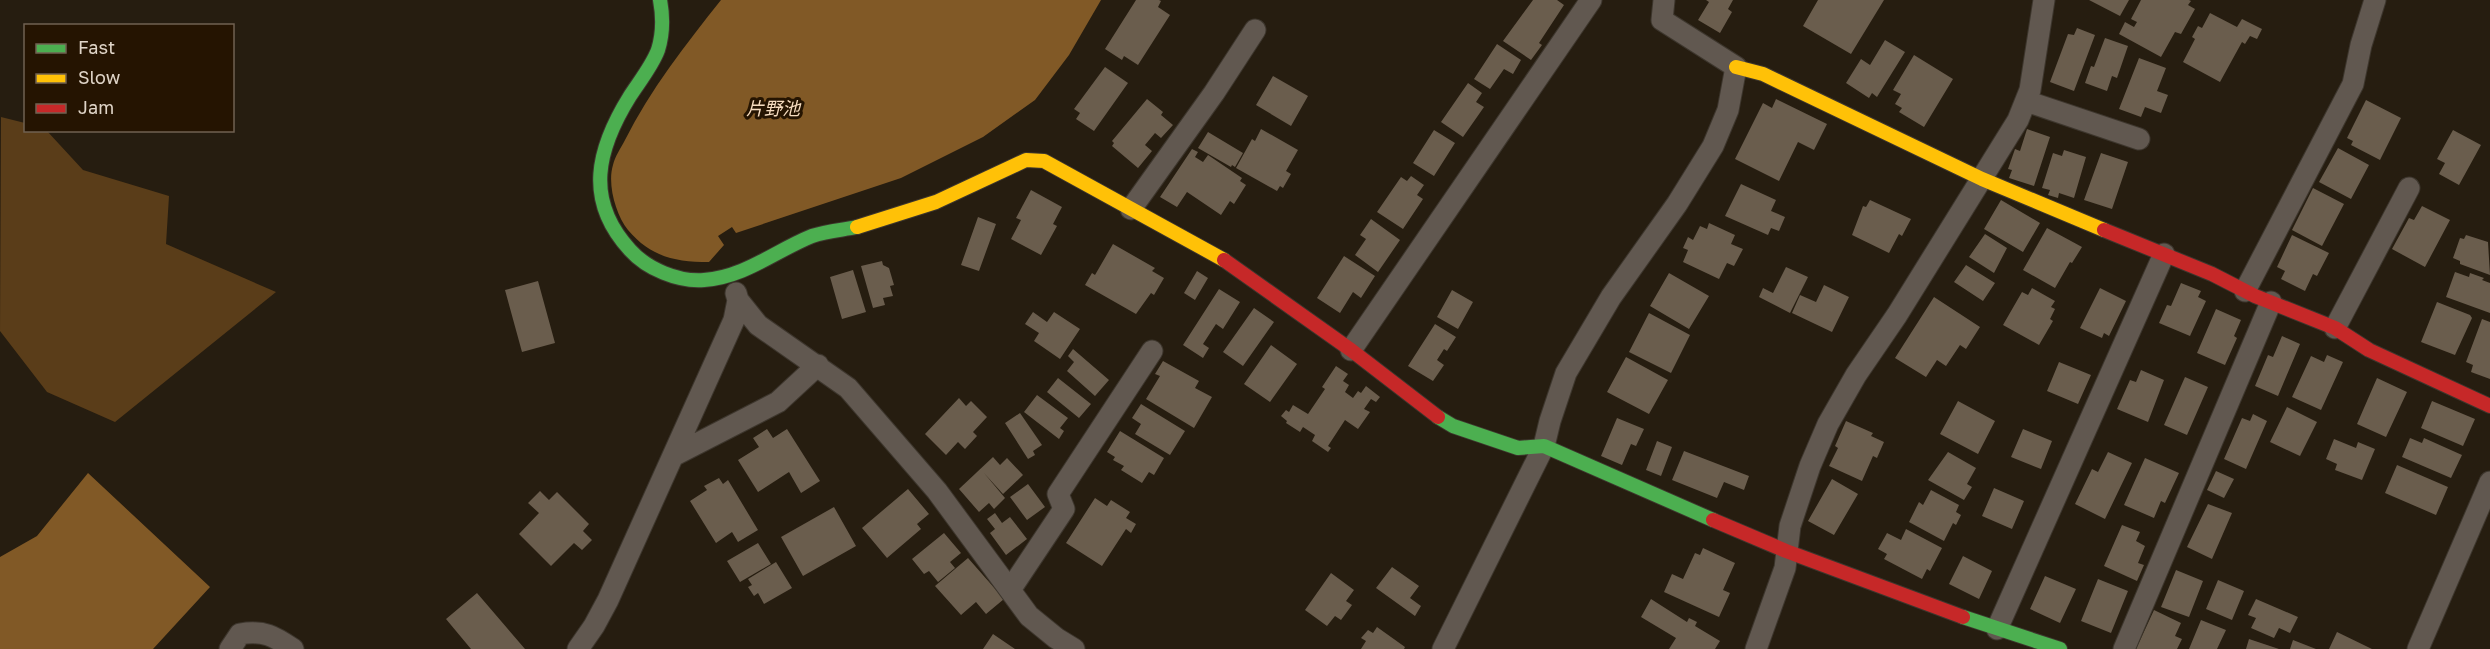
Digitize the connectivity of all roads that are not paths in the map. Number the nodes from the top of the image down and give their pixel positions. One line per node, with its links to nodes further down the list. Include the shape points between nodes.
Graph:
1 (660, 0): 14 (street, via 663,18 658,51 613,123 602,154 598,187 605,214 621,244 642,261 688,280)
2 (1591, 0): 19 (street)
3 (1664, 0): 7 (street, via 1662,20)
4 (2044, 0): 8 (street)
5 (2375, 0): 15 (street, via 2353,84)
6 (1255, 30): 12 (street)
7 (1736, 67): 10 (street, via 1763,74); 23 (street, via 1728,110 1713,146 1611,297 1566,373)
8 (2026, 101): 9 (street); 10 (street)
9 (2139, 139)
10 (1982, 179): 13 (street); 26 (street, via 1828,424 1790,526)
11 (2409, 188): 18 (street)
12 (1131, 209): 14 (street, via 1044,161 1026,160 923,207 814,236); 19 (street, via 1221,258)
13 (2164, 254): 15 (street); 28 (street)
14 (729, 276): 16 (street)
15 (2245, 291): 17 (street)
16 (738, 300): 21 (street, via 758,325); 24 (street, via 734,320)
17 (2271, 302): 18 (street); 36 (street)
18 (2335, 328): 22 (street, via 2369,350)
19 (1351, 350): 23 (street, via 1453,426 1518,447)
20 (1152, 351): 27 (street, via 1058,494 1064,510)
21 (818, 365): 24 (street, via 778,402); 27 (street, via 848,388 884,428 937,491)
22 (2490, 406)
23 (1544, 446): 26 (street); 33 (street)
24 (673, 456): 31 (street, via 608,600)
25 (2490, 482): 37 (street)
26 (1786, 551): 28 (street); 34 (street, via 1785,568)
27 (1010, 590): 32 (street, via 1029,616)
28 (1997, 629): 35 (street)
29 (230, 649): 30 (street, via 240,634 256,632 274,636)
30 (293, 649)
31 (578, 649)
32 (1074, 649)
33 (1443, 649)
34 (1756, 649)
35 (2060, 649)
36 (2124, 649)
37 (2418, 649)

